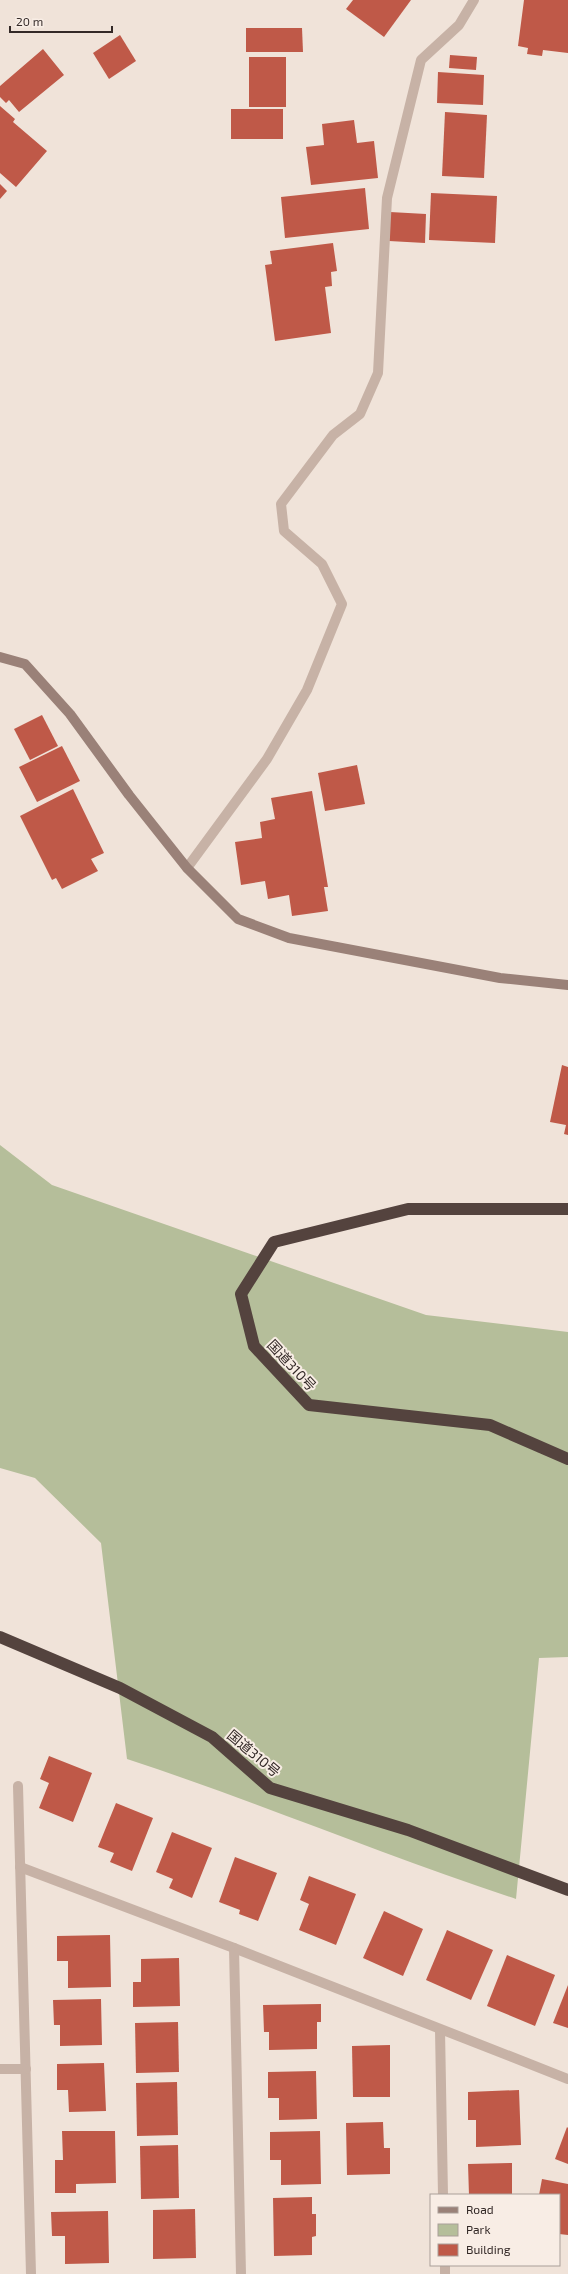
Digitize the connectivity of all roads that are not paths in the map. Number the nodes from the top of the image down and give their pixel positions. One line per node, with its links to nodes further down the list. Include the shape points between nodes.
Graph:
1 (474, 0): 3 (street, via 459,25 421,60 387,198 378,373 360,414 333,435 280,504 284,531 322,564 342,604 307,690 268,759)
2 (0, 657): 3 (street, via 25,664 70,714)
3 (187, 868): 4 (street, via 238,920 289,938 500,978)
4 (568, 985)
5 (568, 1209): 6 (highway, 国道310号, via 408,1209 274,1242 241,1294 254,1346 309,1405 490,1425)
6 (568, 1459)
7 (0, 1637): 10 (highway, 国道310号, via 120,1688 212,1737 270,1788 408,1830)
8 (18, 1786): 9 (street)
9 (20, 1867): 11 (street); 14 (street)
10 (568, 1890)
11 (234, 1948): 12 (street); 18 (street)
12 (440, 2030): 15 (street); 16 (street)
13 (0, 2069): 14 (street)
14 (26, 2069): 17 (street)
15 (568, 2079)
16 (443, 2194)
17 (31, 2274)
18 (241, 2274)

